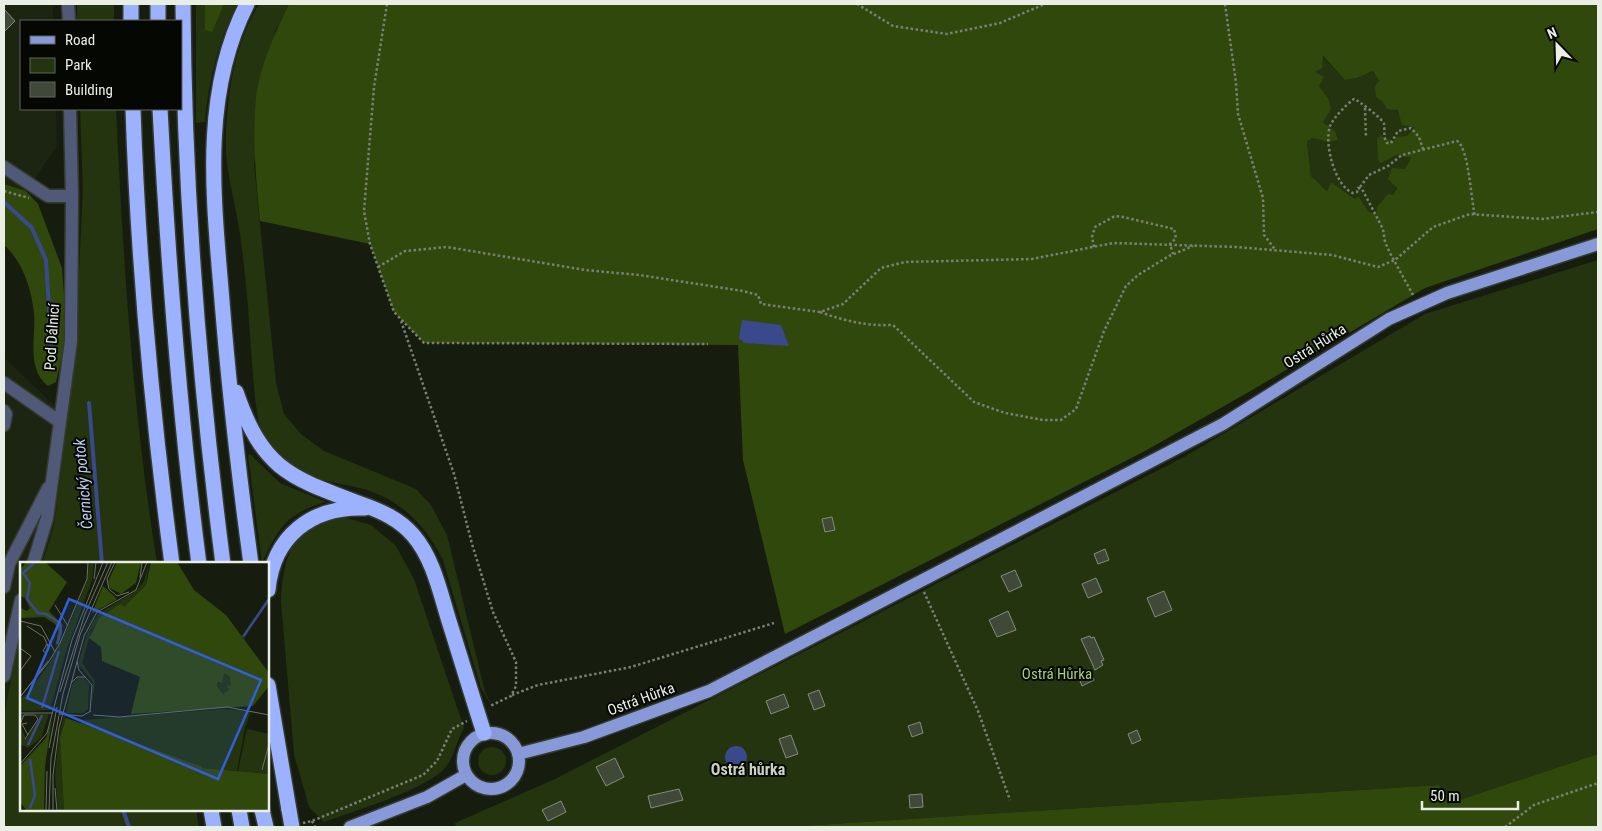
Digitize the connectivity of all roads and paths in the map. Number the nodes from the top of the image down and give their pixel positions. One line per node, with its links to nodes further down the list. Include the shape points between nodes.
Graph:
1 (68, 4): 10 (street)
2 (131, 4): 11 (highway)
3 (158, 4): 12 (highway)
4 (183, 4): 46 (highway, via 190,234 209,455)
5 (247, 4): 36 (highway, via 222,70 214,128 216,220)
6 (387, 4): 31 (path, via 374,87 364,211)
7 (857, 4): 8 (path, via 893,26 947,34 1000,23)
8 (1045, 4)
9 (1225, 4): 28 (path, via 1238,114 1263,198 1264,234)
10 (68, 20)
11 (131, 20)
12 (158, 20)
13 (1365, 108): 17 (path); 18 (path, via 1384,122 1384,140 1387,143 1391,143 1398,131 1411,128); 20 (path, via 1354,99 1331,125 1328,137 1334,169 1342,185 1353,193)
14 (70, 110): 21 (street, Pod Dálnicí)
15 (133, 110): 44 (highway, via 143,282)
16 (160, 110): 45 (highway, via 174,342)
17 (1366, 138)
18 (1423, 149): 20 (path, via 1402,155 1388,166 1369,174); 23 (path, via 1457,141 1461,144 1472,178 1471,199)
19 (4, 167): 21 (street, via 48,196)
20 (1360, 187): 30 (path)
21 (72, 196): 39 (street, Pod Dálnicí, via 71,341)
22 (1598, 212): 23 (path, via 1542,219)
23 (1475, 216): 30 (path, via 1470,214 1432,227)
24 (1170, 244): 26 (path); 27 (path, via 1113,243); 27 (path, via 1176,233 1171,227 1115,216 1095,227); 29 (path)
25 (1598, 244): 32 (main road, Ostrá Hůrka, via 1447,293)
26 (1194, 245): 28 (path); 29 (path)
27 (1094, 247): 33 (path, via 1032,260 905,262 881,268 843,304)
28 (1276, 250): 30 (path, via 1332,255 1378,267)
29 (1173, 254): 33 (path, via 1126,286 1104,331 1076,409 1061,420 1005,413 974,402 893,324 876,326 847,322)
30 (1395, 260): 32 (path)
31 (378, 267): 33 (path, via 405,251 447,246 585,270 743,292 758,295 761,304); 34 (path, via 394,312)
32 (1419, 306): 49 (main road, Ostrá Hůrka, via 1389,319 1223,424)
33 (820, 312)
34 (401, 319): 35 (path, via 424,343); 55 (path, via 454,474 493,612 516,662 516,686)
35 (708, 344)
36 (228, 367): 42 (highway, via 251,430 275,463 307,483); 47 (highway)
37 (4, 383): 39 (street)
38 (4, 411): 40 (street)
39 (60, 422): 41 (street, Pod Dálnicí)
40 (4, 425)
41 (52, 481): 43 (street, Pod Dálnicí, via 47,518); 50 (street, via 9,564)
42 (378, 510): 48 (highway, via 336,510 298,528 277,554); 56 (highway, via 405,527 425,553)
43 (34, 562)
44 (172, 562)
45 (199, 562)
46 (223, 562)
47 (251, 562)
48 (269, 576)
49 (919, 582): 58 (main road, Ostrá Hůrka, via 709,691 584,736); 61 (path, via 978,710)
50 (4, 587)
51 (20, 604): 53 (street)
52 (774, 623): 55 (path, via 631,667 538,685)
53 (4, 676)
54 (269, 691): 64 (highway, bridge)
55 (511, 696): 56 (path)
56 (474, 717): 57 (highway); 65 (path, via 452,729 437,761 423,775 312,821)
57 (484, 733): 58 (main road, via 502,735 515,746); 59 (main road, via 476,736 464,750)
58 (518, 754): 59 (main road, via 517,772 512,780 497,789 479,787)
59 (466, 775): 66 (main road, via 427,797)
60 (1598, 783): 67 (path, via 1534,805)
61 (1010, 800)
62 (211, 811): 63 (highway)
63 (214, 827)
64 (292, 827)
65 (315, 827)
66 (350, 827)
67 (1505, 827)

